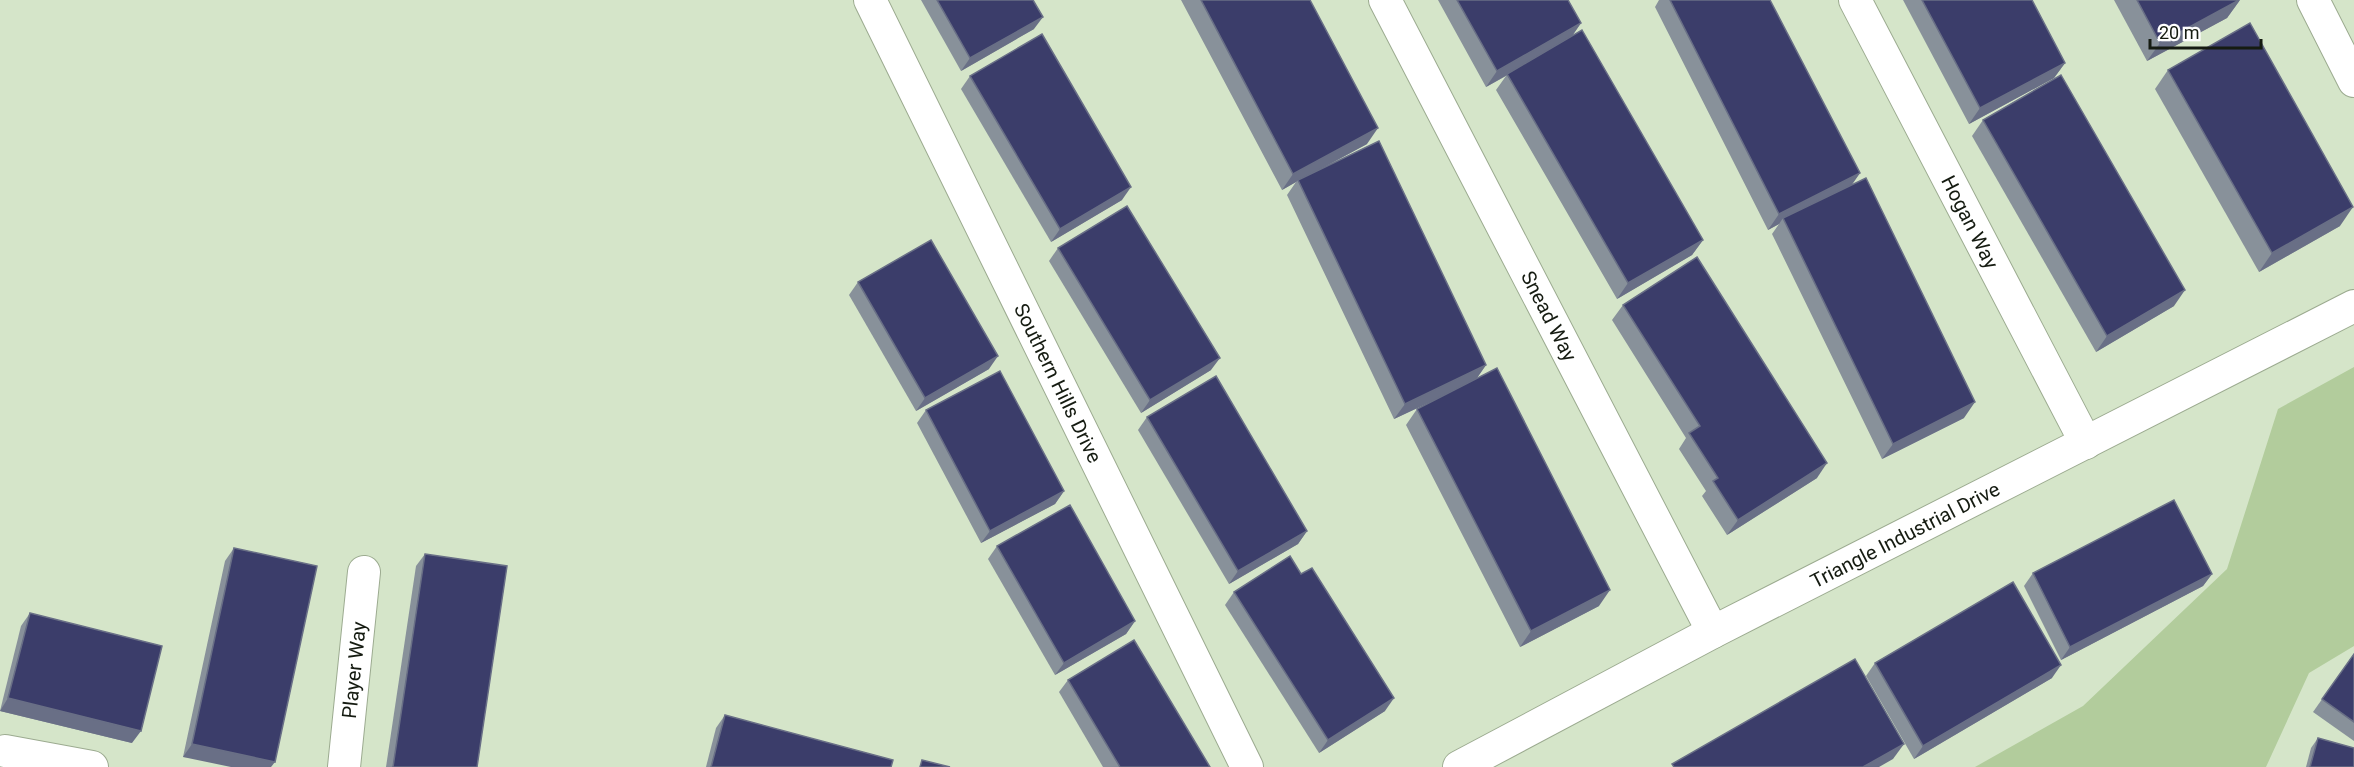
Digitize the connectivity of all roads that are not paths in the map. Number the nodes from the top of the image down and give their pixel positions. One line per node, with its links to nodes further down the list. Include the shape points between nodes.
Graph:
1 (870, 0): 13 (street, Southern Hills Drive)
2 (1385, 0): 9 (street, Snead Way)
3 (1855, 0): 7 (street, Hogan Way)
4 (2313, 0): 5 (street)
5 (2354, 81)
6 (2354, 306): 7 (street, Triangle Industrial Drive)
7 (2086, 443): 9 (street, Triangle Industrial Drive)
8 (364, 572): 12 (street, Player Way)
9 (1713, 632): 14 (street, Triangle Industrial Drive)
10 (5, 752): 11 (street)
11 (92, 767)
12 (344, 767)
13 (1247, 767)
14 (1459, 767)

